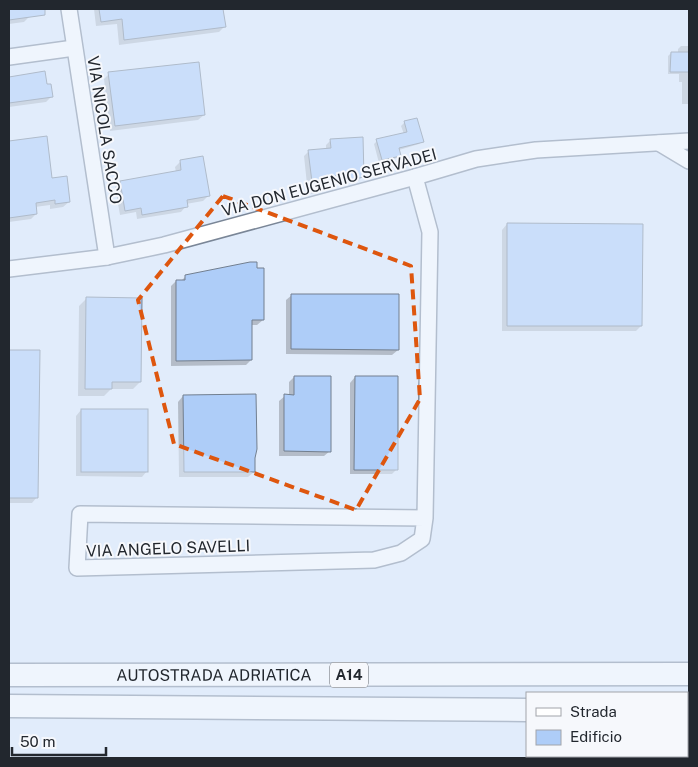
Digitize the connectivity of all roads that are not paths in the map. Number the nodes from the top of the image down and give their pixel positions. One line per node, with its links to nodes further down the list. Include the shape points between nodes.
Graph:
1 (69, 9): 2 (street, VIA NICOLA SACCO)
2 (74, 48): 3 (street); 8 (street, VIA NICOLA SACCO)
3 (9, 57)
4 (689, 141): 5 (street, VIA DON EUGENIO SERVADEI)
5 (659, 143): 6 (street); 7 (street, VIA DON EUGENIO SERVADEI, via 536,150 476,159)
6 (689, 161)
7 (415, 177): 8 (street, VIA DON EUGENIO SERVADEI, via 164,245); 10 (street, VIA ANGELO SAVELLI, via 430,232)
8 (107, 257): 9 (street, VIA DON EUGENIO SERVADEI)
9 (9, 269)
10 (426, 518): 10 (street, VIA ANGELO SAVELLI, via 80,514 78,568 374,560 401,553 422,539)
11 (689, 674): 12 (highway, AUTOSTRADA ADRIATICA / A14)
12 (9, 675)
13 (9, 706): 14 (highway, AUTOSTRADA ADRIATICA / A14)
14 (526, 710)

